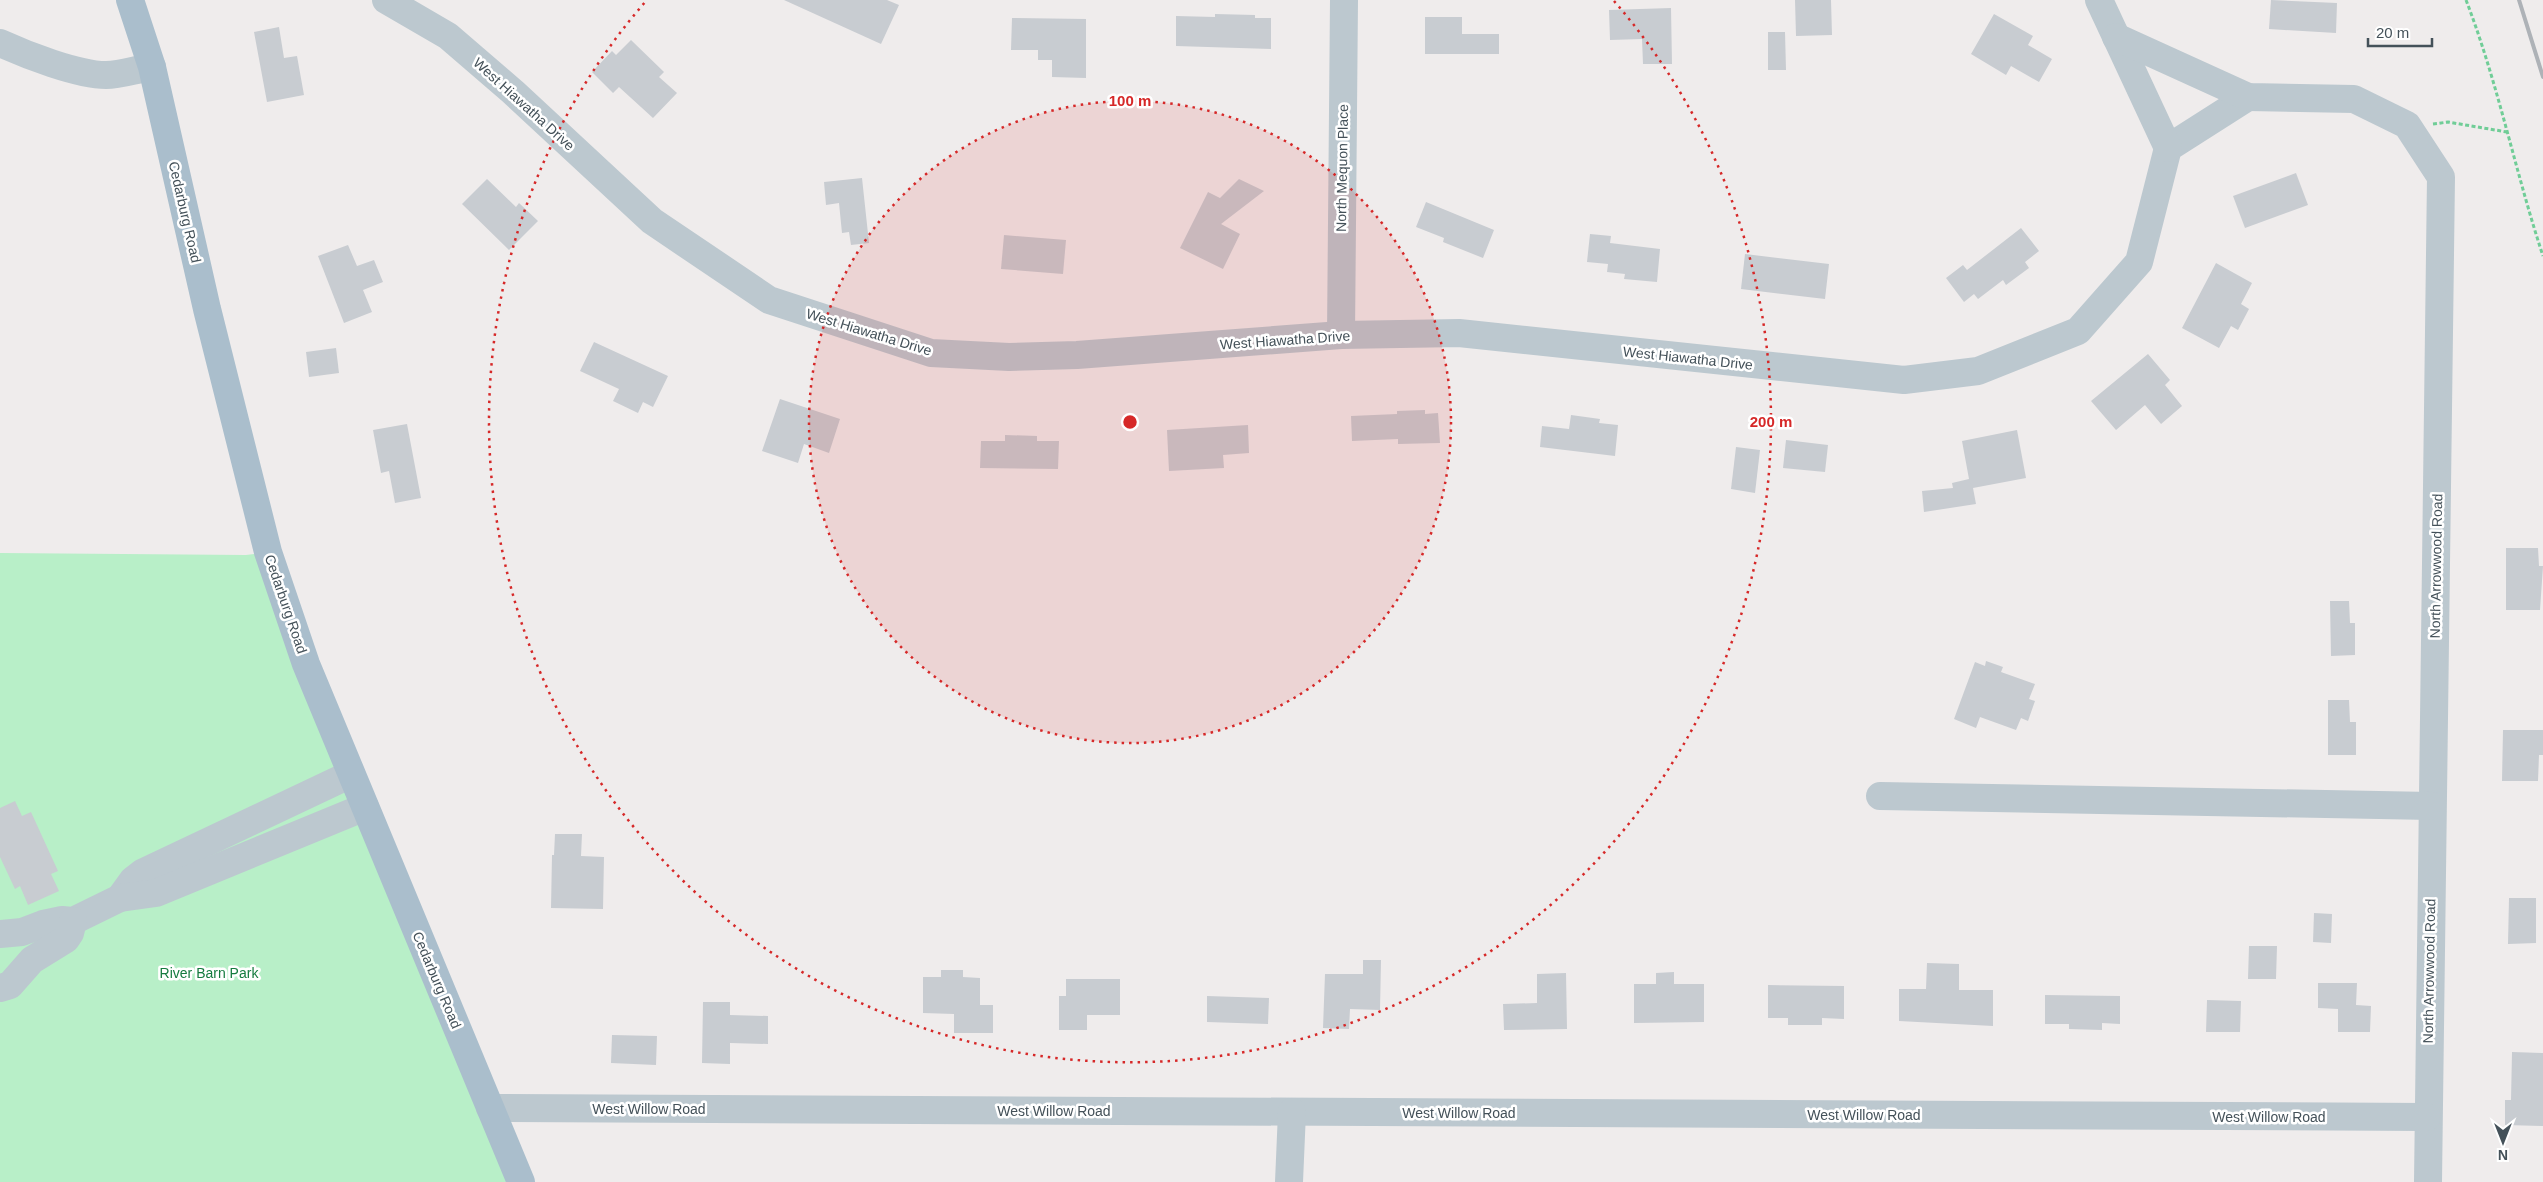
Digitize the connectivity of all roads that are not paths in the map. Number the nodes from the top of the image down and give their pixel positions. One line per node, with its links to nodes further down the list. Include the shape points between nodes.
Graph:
1 (130, 0): 7 (main road, Cedarburg Road)
2 (386, 0): 10 (street, West Hiawatha Drive, via 448,36 652,221 769,300 931,353 1009,357 1077,355)
3 (1344, 0): 10 (street, North Mequon Place)
4 (2099, 0): 5 (street)
5 (2116, 37): 8 (street); 9 (street)
6 (0, 43): 7 (street, via 87,73 107,75)
7 (152, 67): 11 (main road, Cedarburg Road, via 268,552 306,664)
8 (2248, 97): 9 (street); 13 (street, North Arrowwood Road, via 2354,99 2407,126 2440,177)
9 (2168, 148): 10 (street, West Hiawatha Drive, via 2139,262 2078,331 1978,371 1904,380 1459,333)
10 (1340, 335)
11 (350, 774): 14 (main road, Cedarburg Road); 15 (street, via 142,873)
12 (1880, 796): 13 (street)
13 (2432, 806): 21 (street, North Arrowwood Road)
14 (365, 807): 15 (street, via 156,893); 19 (main road, Cedarburg Road)
15 (120, 898): 16 (street)
16 (73, 921): 17 (street, via 62,920 22,932); 18 (street, via 66,939 32,960 10,985)
17 (0, 934)
18 (0, 988)
19 (490, 1108): 20 (street, West Willow Road); 22 (main road, Cedarburg Road)
20 (1292, 1112): 21 (street, West Willow Road); 23 (street)
21 (2427, 1117): 24 (street, North Arrowwood Road)
22 (521, 1182)
23 (1290, 1182)
24 (2428, 1182)

